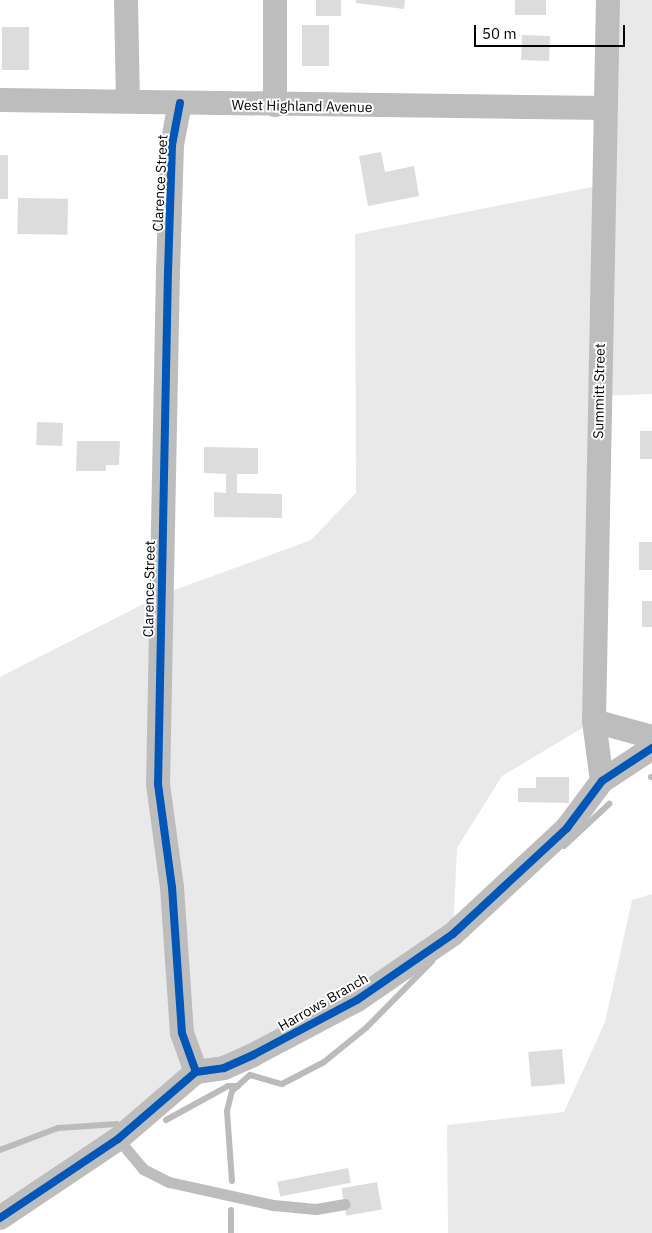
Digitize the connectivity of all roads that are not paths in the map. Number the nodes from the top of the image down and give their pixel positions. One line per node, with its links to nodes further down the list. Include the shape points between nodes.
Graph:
1 (126, 0): 5 (street)
2 (275, 0): 7 (street)
3 (608, 0): 8 (street, Summitt Street)
4 (0, 100): 5 (street, West Highland Avenue)
5 (128, 102): 6 (street, West Highland Avenue)
6 (180, 103): 7 (street, West Highland Avenue); 13 (street, Clarence Street, via 172,145 158,784 172,887 182,1033)
7 (275, 105): 8 (street, West Highland Avenue)
8 (604, 108): 9 (street, Summitt Street)
9 (594, 721): 10 (street); 12 (street, Summitt Street)
10 (652, 737)
11 (652, 748): 12 (street, Harrows Branch)
12 (602, 780): 13 (street, Harrows Branch, via 567,828 453,934 357,1000 224,1068)
13 (196, 1072): 14 (street)
14 (118, 1139): 15 (lane, via 143,1169 169,1182 273,1205 316,1209); 16 (street)
15 (345, 1204)
16 (0, 1218)

